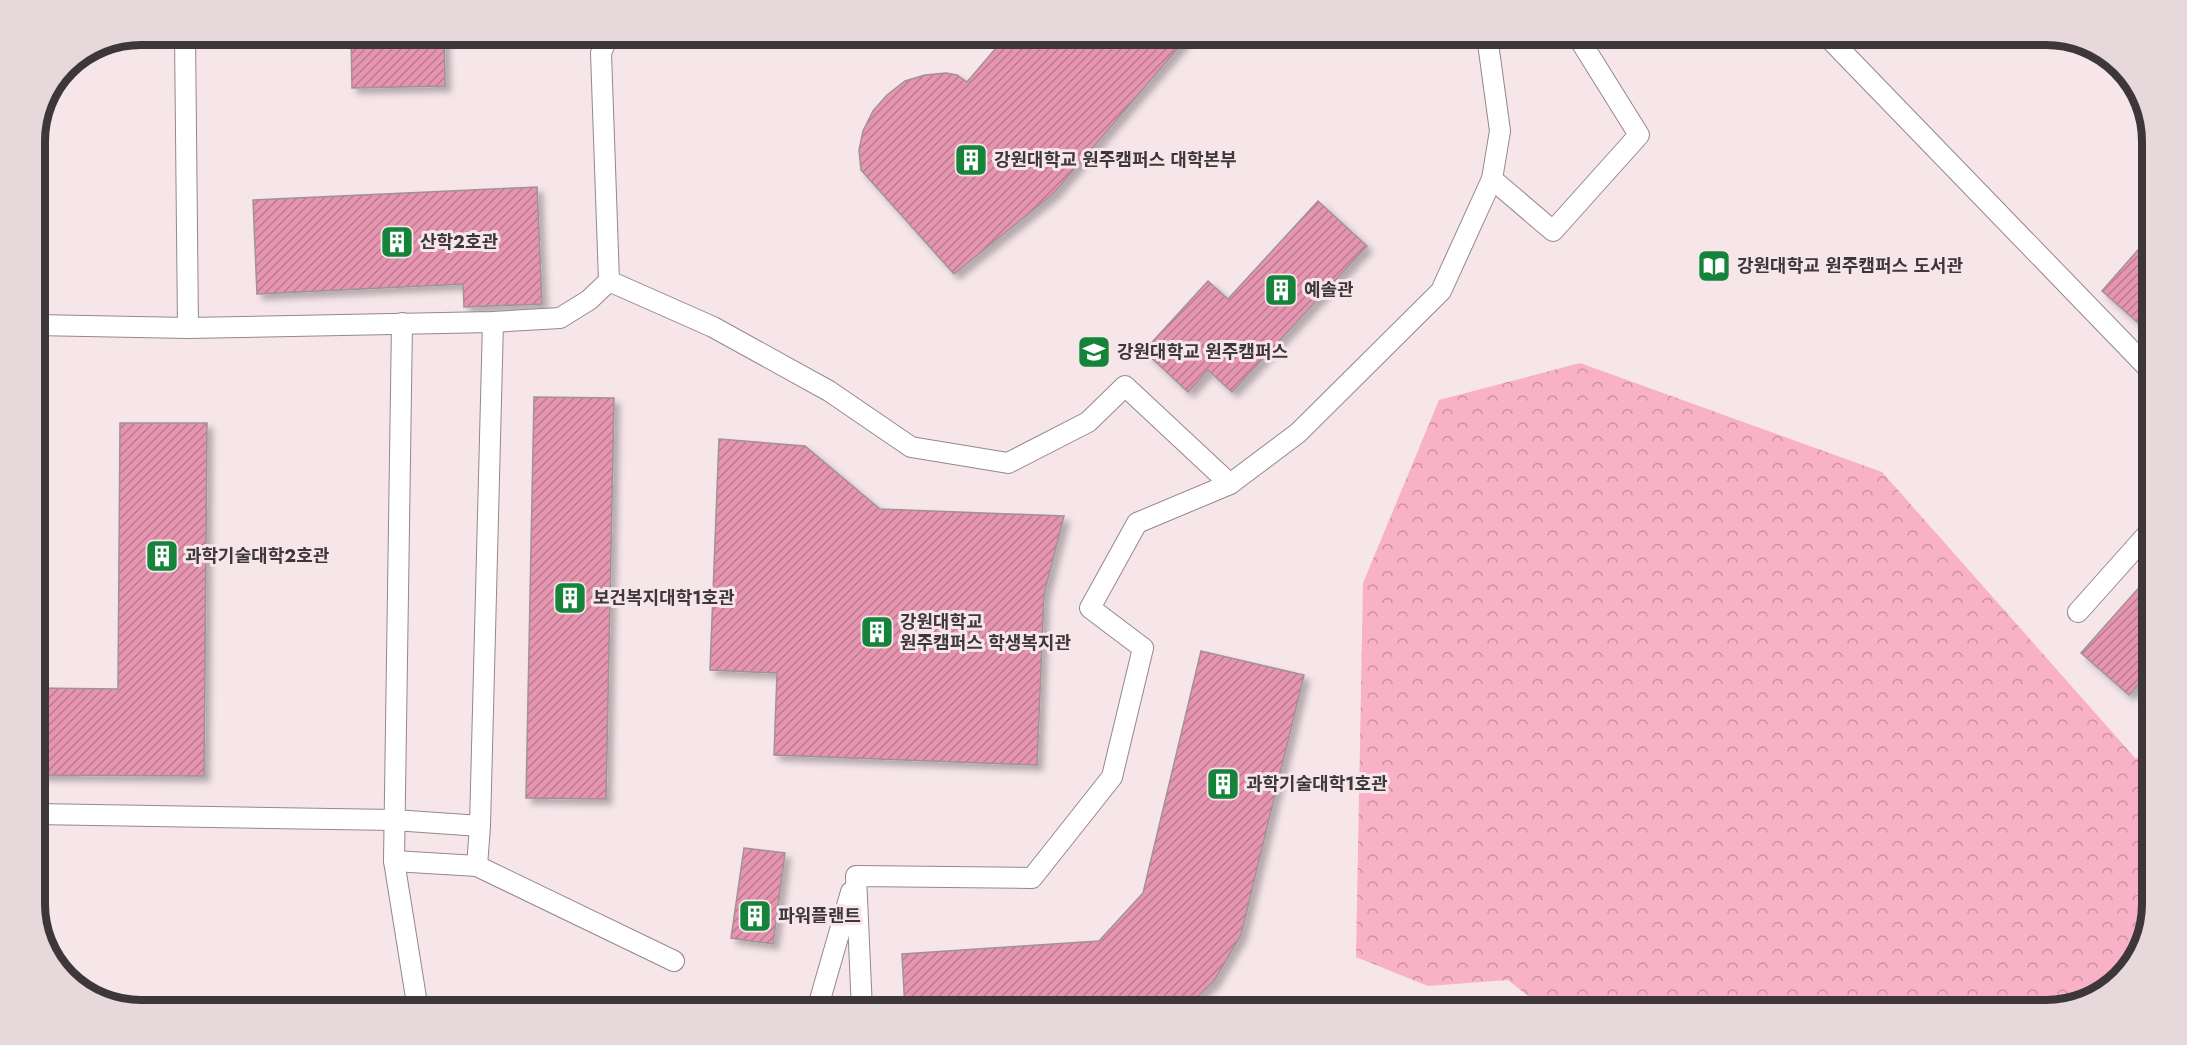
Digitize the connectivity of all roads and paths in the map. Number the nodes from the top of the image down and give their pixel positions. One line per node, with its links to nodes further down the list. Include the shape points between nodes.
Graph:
1 (185, 45): 11 (lane)
2 (604, 45): 7 (lane, via 601,53)
3 (1488, 45): 6 (lane, via 1500,131)
4 (1583, 45): 6 (lane, via 1639,135 1553,231)
5 (1836, 45): 12 (lane)
6 (1492, 178): 13 (lane, via 1441,291 1299,433)
7 (609, 280): 8 (lane, via 589,300 560,318); 13 (lane, via 713,327 820,385 911,447 1008,463 1088,422 1125,386)
8 (493, 321): 9 (lane); 18 (lane)
9 (402, 323): 11 (lane); 17 (lane)
10 (45, 325): 11 (lane)
11 (188, 328)
12 (2142, 362)
13 (1230, 484): 21 (lane, via 1137,524 1090,608 1143,648 1112,777 1032,878)
14 (2142, 540): 15 (lane)
15 (2078, 612)
16 (45, 814): 17 (lane)
17 (394, 820): 18 (lane); 19 (lane)
18 (480, 826): 20 (lane)
19 (394, 861): 20 (lane); 23 (lane)
20 (477, 866): 22 (lane)
21 (856, 876): 24 (lane); 25 (lane)
22 (674, 961)
23 (416, 1000)
24 (820, 1000)
25 (862, 1000)

